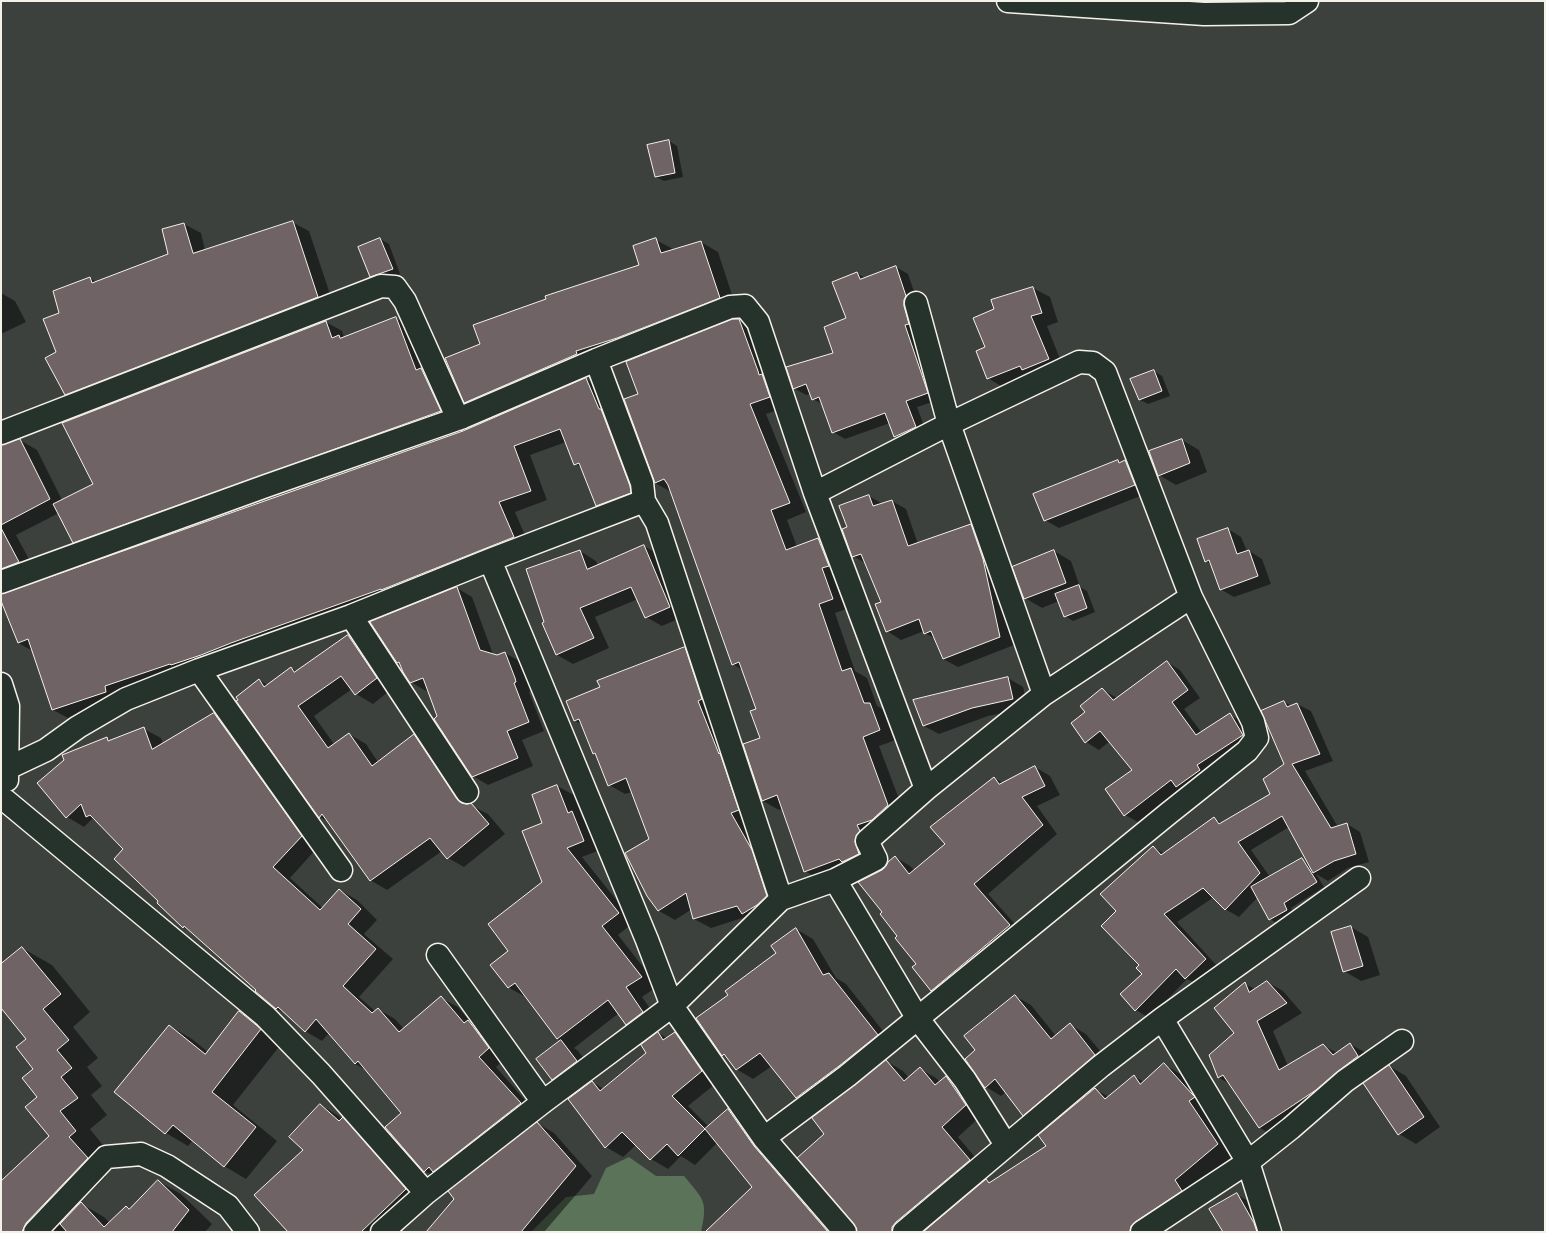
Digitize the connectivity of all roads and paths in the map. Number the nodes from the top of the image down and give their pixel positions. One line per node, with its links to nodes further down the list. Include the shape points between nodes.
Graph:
1 (1008, 1): 2 (street, via 1204,14 1288,13)
2 (1307, 1)
3 (916, 303): 6 (street)
4 (596, 360): 5 (street); 8 (street, via 730,307 745,306 758,322); 9 (street, via 642,482)
5 (458, 419): 7 (street, via 405,301 395,287 381,286); 11 (street)
6 (949, 424): 8 (street); 12 (street, via 1079,362 1093,363 1105,372); 16 (street)
7 (1, 433)
8 (815, 493): 18 (street)
9 (644, 501): 10 (street); 24 (street, via 657,523)
10 (490, 560): 13 (street); 26 (street)
11 (1, 582)
12 (1191, 598): 16 (street); 27 (street, via 1253,722 1258,738 1247,751)
13 (351, 616): 14 (street); 19 (street)
14 (199, 670): 17 (street, via 126,699 78,727 46,750); 21 (street)
15 (1, 684): 17 (street, via 8,706)
16 (1044, 694): 18 (street)
17 (8, 768): 20 (street)
18 (926, 789): 23 (street, via 866,841 876,859)
19 (467, 792)
20 (3, 806): 34 (street, via 265,1016 321,1074)
21 (341, 870)
22 (1359, 878): 28 (street)
23 (835, 880): 24 (street); 27 (street)
24 (781, 899): 26 (street)
25 (438, 955): 30 (street)
26 (672, 1006): 30 (street); 31 (street)
27 (918, 1019): 31 (street); 32 (street, via 964,1080)
28 (1162, 1019): 32 (street); 33 (street)
29 (1402, 1041): 33 (street, via 1345,1081)
30 (543, 1102): 34 (street)
31 (764, 1138): 38 (street)
32 (1006, 1145): 39 (street)
33 (1248, 1162): 40 (street); 41 (street)
34 (426, 1193): 37 (street)
35 (36, 1232): 36 (street, via 106,1156 141,1154 167,1166 228,1206)
36 (248, 1232)
37 (382, 1232)
38 (845, 1232)
39 (904, 1232)
40 (1142, 1232)
41 (1270, 1232)

